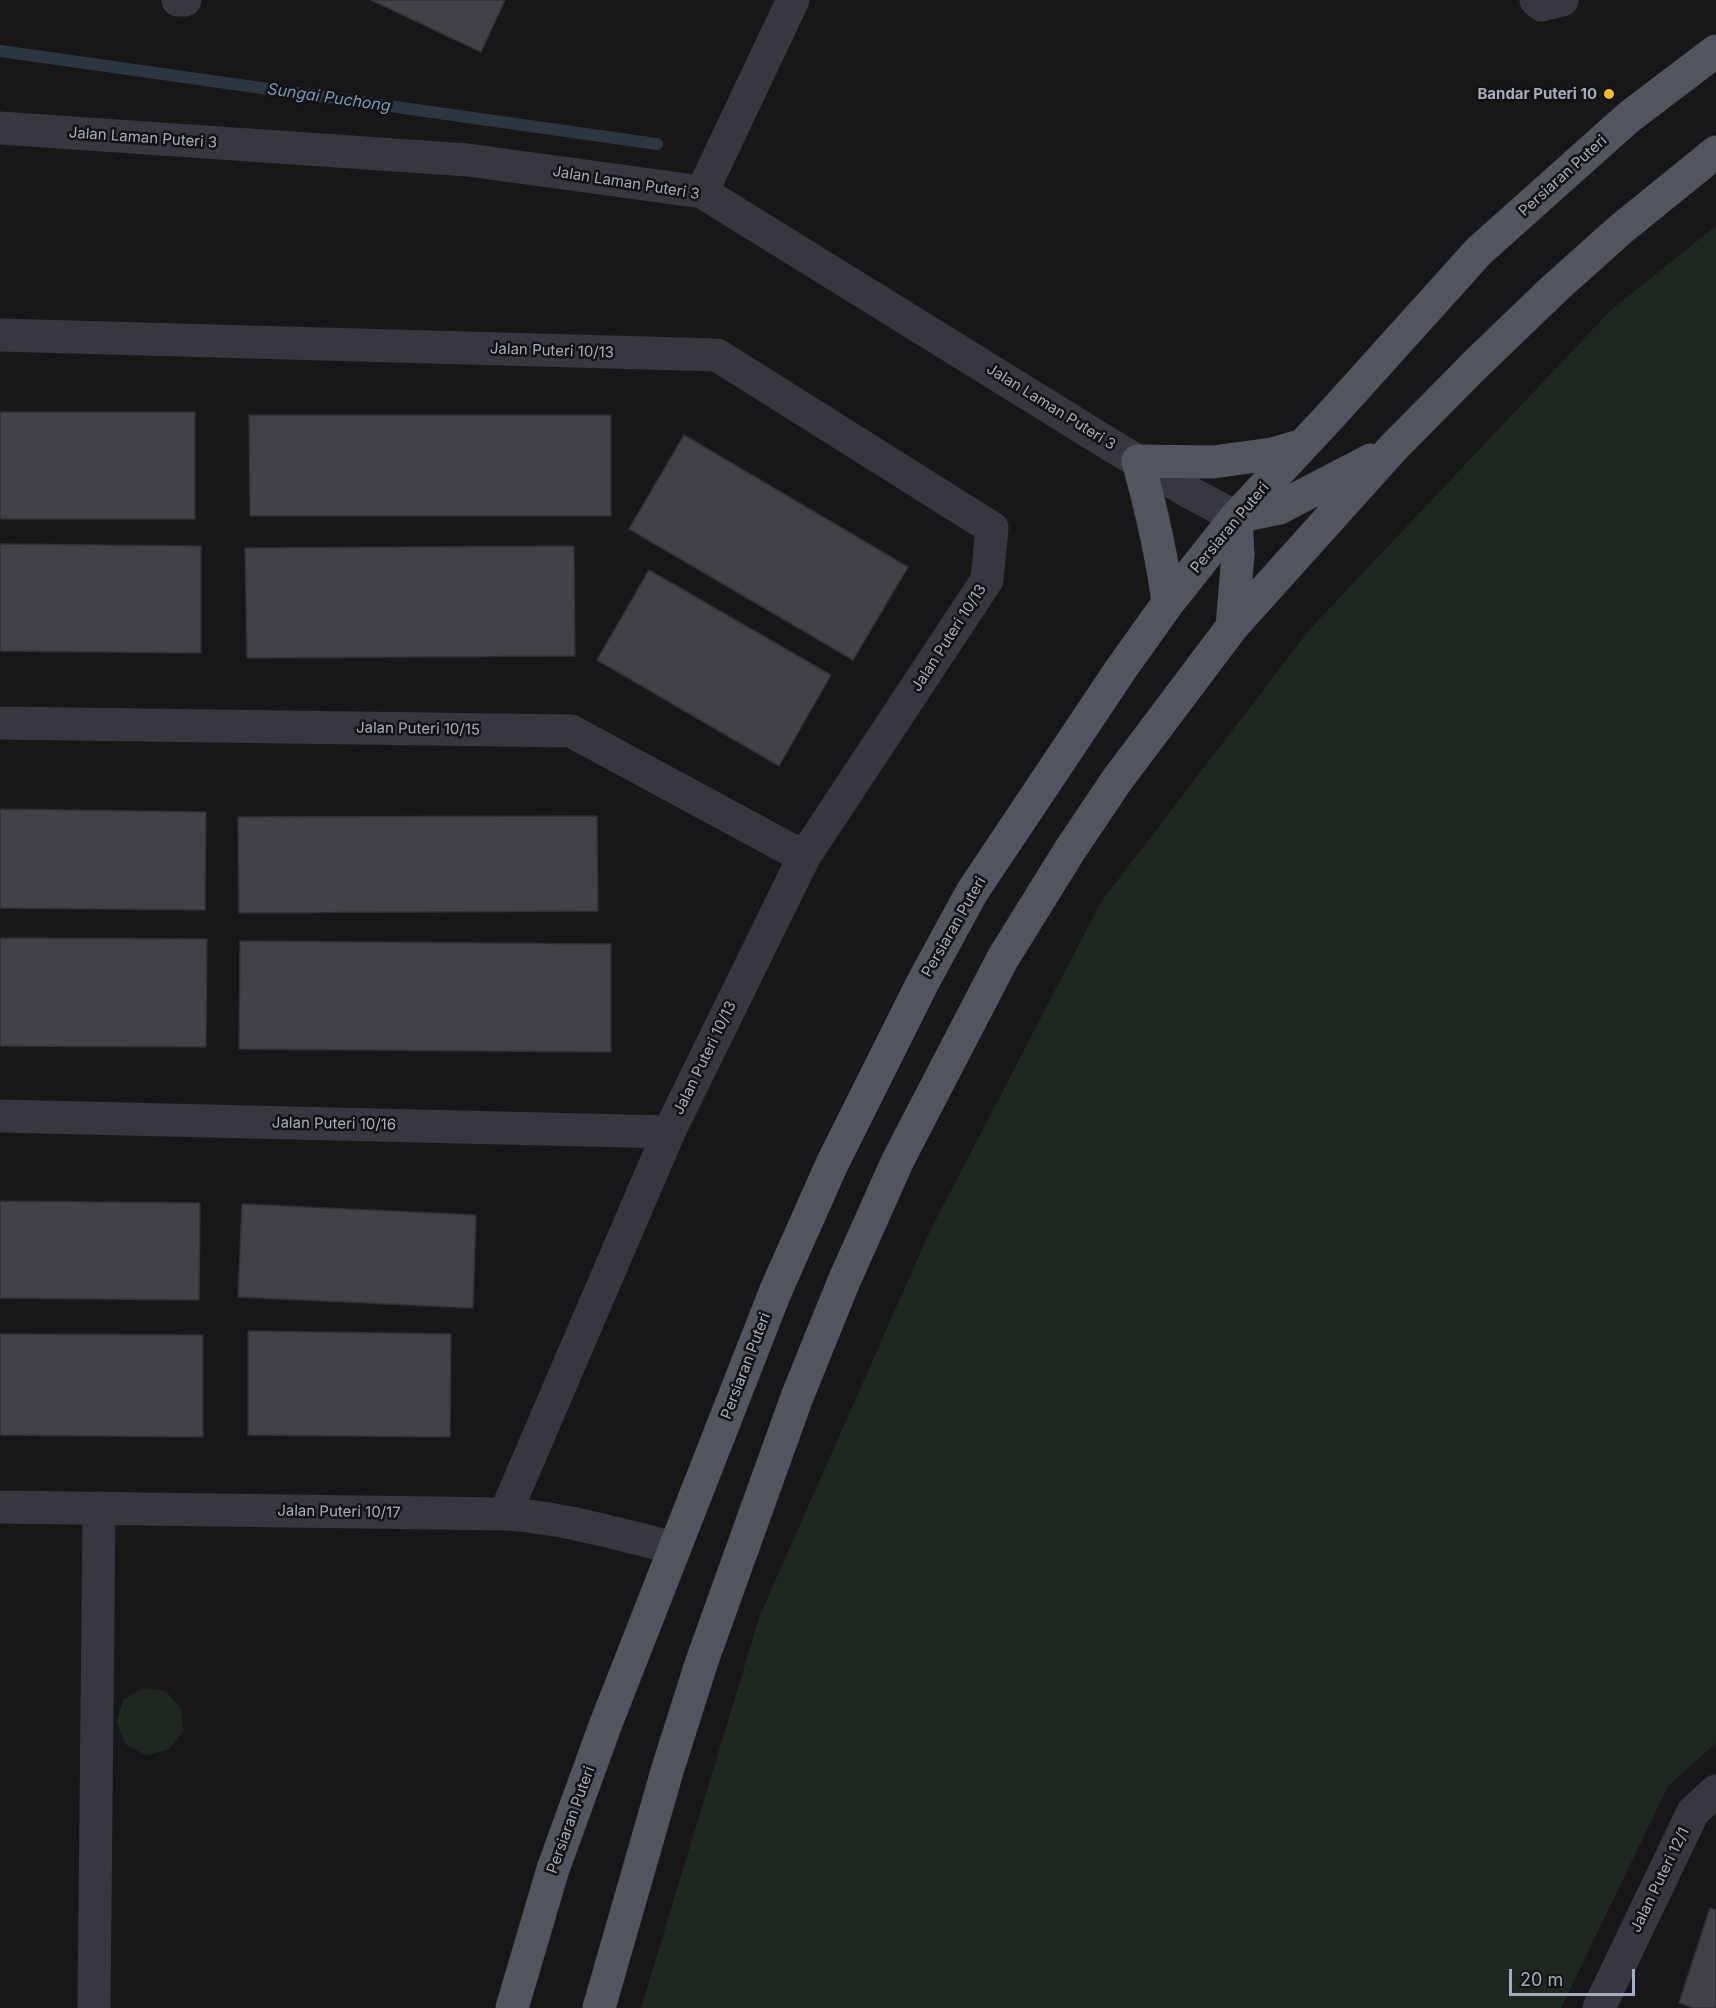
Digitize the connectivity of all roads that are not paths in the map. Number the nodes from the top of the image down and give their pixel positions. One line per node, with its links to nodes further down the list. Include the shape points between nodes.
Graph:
1 (178, 0): 2 (street)
2 (185, 0)
3 (793, 0): 7 (street)
4 (1716, 51): 9 (main road, Persiaran Puteri, via 1629,117 1479,251)
5 (0, 128): 7 (street, Jalan Laman Puteri 3, via 468,160)
6 (1716, 152): 10 (main road, via 1554,290)
7 (702, 192): 11 (street, Jalan Laman Puteri 3)
8 (0, 335): 16 (street, Jalan Puteri 10/13, via 717,356 992,528 987,580)
9 (1303, 445): 11 (main road, via 1272,454 1213,462); 12 (main road, Persiaran Puteri)
10 (1393, 448): 12 (main road, via 1280,508); 14 (main road)
11 (1138, 461): 12 (street, Jalan Laman Puteri 3); 13 (main road, via 1151,508)
12 (1236, 517): 13 (main road, Persiaran Puteri); 14 (main road, via 1238,554)
13 (1168, 603): 22 (main road, Persiaran Puteri, via 972,892 923,982 832,1164 776,1290)
14 (1232, 627): 26 (main road, via 1117,780 1064,860 1003,958 898,1160 798,1398 702,1661)
15 (0, 723): 16 (street, Jalan Puteri 10/15, via 571,731)
16 (804, 857): 18 (street, Jalan Puteri 10/13)
17 (0, 1116): 18 (street, Jalan Puteri 10/16)
18 (669, 1132): 21 (street, Jalan Puteri 10/13)
19 (0, 1507): 20 (street, Jalan Puteri 10/17)
20 (99, 1508): 21 (street, Jalan Puteri 10/17); 24 (street)
21 (505, 1514): 22 (street, Jalan Puteri 10/17)
22 (675, 1548): 25 (main road, Persiaran Puteri, via 553,1869)
23 (1708, 1807): 27 (street, Jalan Puteri 12/1)
24 (94, 2008)
25 (512, 2008)
26 (599, 2008)
27 (1599, 2008)

